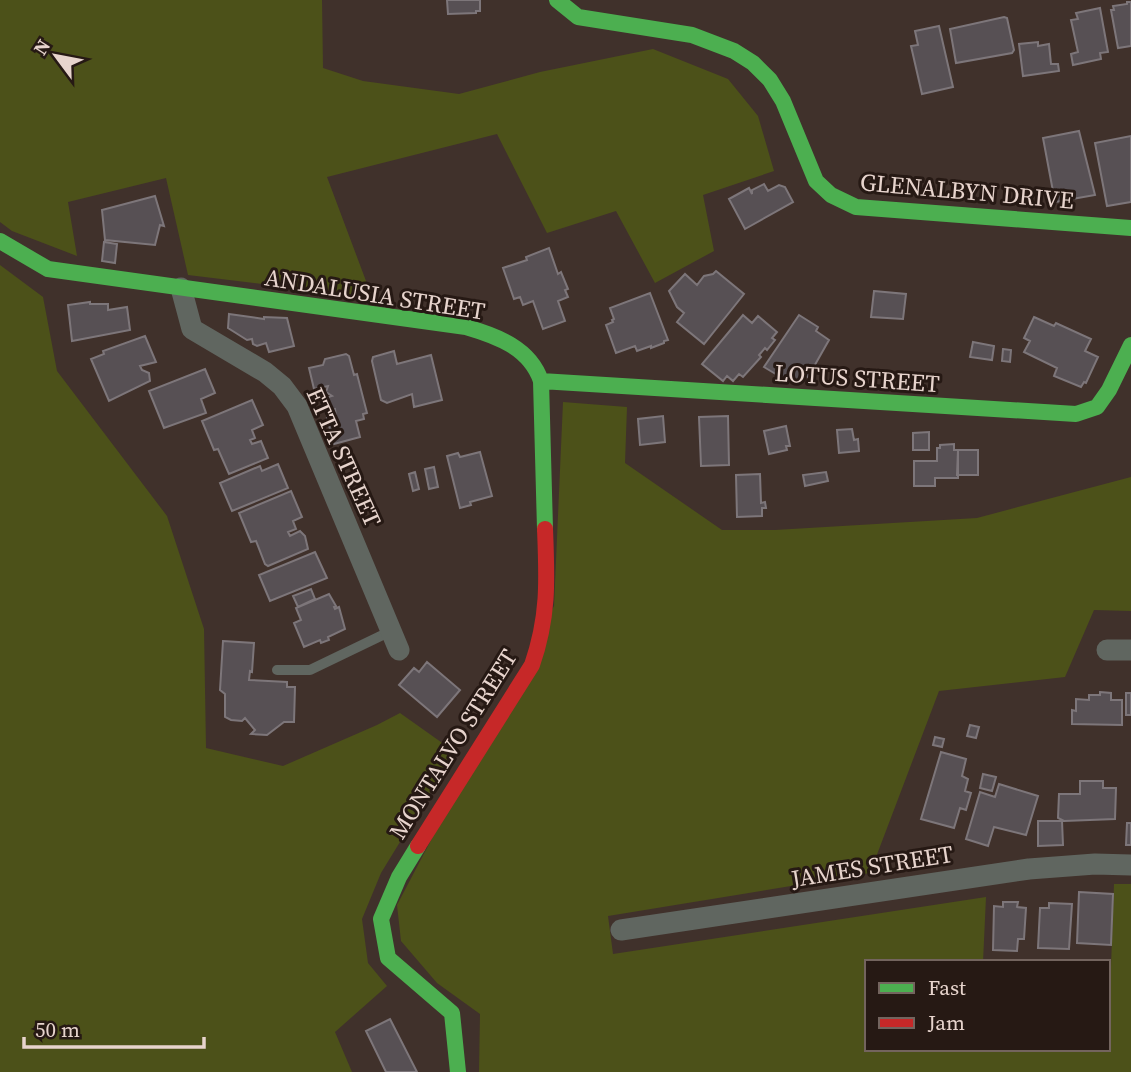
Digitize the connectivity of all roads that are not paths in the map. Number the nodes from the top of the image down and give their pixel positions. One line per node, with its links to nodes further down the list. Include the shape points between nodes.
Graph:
1 (557, 0): 2 (street, GLENALBYN DRIVE, via 578,17 690,34 731,49 754,64 785,103 819,185 856,207)
2 (1131, 228)
3 (0, 241): 4 (street, ANDALUSIA STREET, via 48,269)
4 (181, 288): 6 (street, ANDALUSIA STREET, via 466,327 519,351 534,363); 7 (street, ETTA STREET, via 192,330 265,372 297,406)
5 (1131, 345): 6 (street, LOTUS STREET, via 1097,407 1076,414)
6 (541, 381): 13 (street, MONTALVO STREET, via 547,597 542,636 532,665 399,877 381,919 388,958 452,1013)
7 (395, 640): 10 (lane, via 310,670)
8 (1107, 650): 9 (street)
9 (1131, 650)
10 (277, 670)
11 (1131, 865): 12 (street, JAMES STREET, via 1029,869)
12 (621, 930)
13 (458, 1072)

